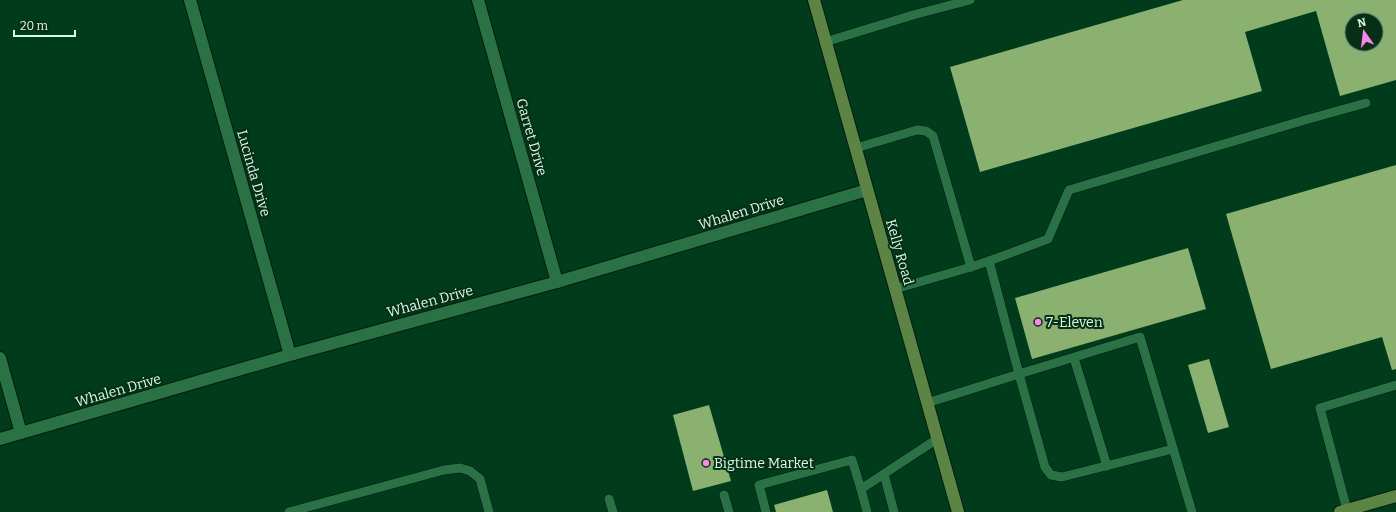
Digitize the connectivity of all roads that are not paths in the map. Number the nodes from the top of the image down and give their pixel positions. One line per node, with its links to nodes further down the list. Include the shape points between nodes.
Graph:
1 (190, 0): 13 (street, Lucinda Drive)
2 (478, 0): 11 (street, Garret Drive)
3 (814, 0): 5 (street, Kelly Road)
4 (970, 0): 5 (lane, via 913,14)
5 (825, 42): 7 (street, Kelly Road)
6 (1366, 103): 9 (lane, via 1069,190 1048,238)
7 (856, 148): 8 (street, Kelly Road); 10 (lane, via 917,130 926,131 933,136)
8 (867, 190): 11 (street, Whalen Drive); 12 (street, Kelly Road)
9 (989, 261): 10 (lane); 16 (lane)
10 (971, 266): 12 (lane)
11 (557, 282): 13 (street, Whalen Drive)
12 (895, 289): 18 (street, Kelly Road)
13 (290, 355): 19 (street, Whalen Drive)
14 (0, 358): 19 (street)
15 (1074, 358): 16 (lane); 22 (lane, via 1140,337); 23 (lane)
16 (1019, 374): 18 (lane); 23 (lane, via 1045,467 1051,476 1062,477)
17 (1396, 385): 29 (lane, via 1320,408)
18 (927, 403): 21 (street, Kelly Road)
19 (21, 434): 20 (street, Whalen Drive)
20 (0, 439)
21 (937, 439): 24 (lane); 37 (street, Kelly Road)
22 (1173, 449): 23 (lane); 38 (lane)
23 (1106, 466)
24 (884, 474): 25 (lane); 36 (lane)
25 (861, 489): 34 (lane, via 852,460 759,485); 35 (lane)
26 (724, 495): 33 (lane)
27 (1396, 496): 29 (street)
28 (609, 499): 32 (lane)
29 (1344, 511)
30 (289, 512): 31 (lane, via 444,470 460,468 470,471 480,479)
31 (490, 512)
32 (613, 512)
33 (729, 512)
34 (766, 512)
35 (867, 512)
36 (894, 512)
37 (958, 512)
38 (1192, 512)

